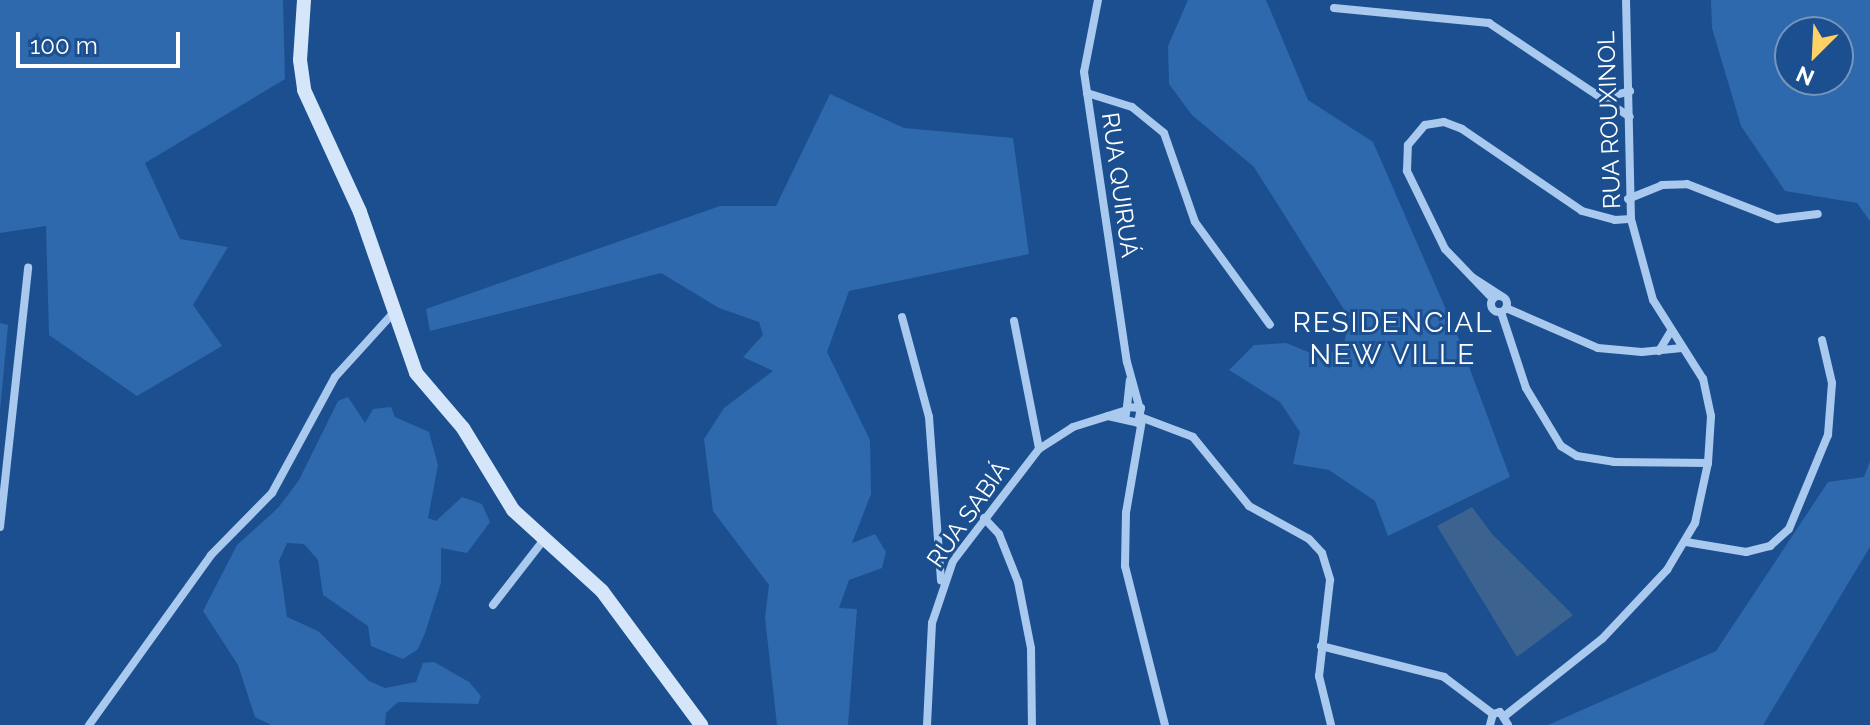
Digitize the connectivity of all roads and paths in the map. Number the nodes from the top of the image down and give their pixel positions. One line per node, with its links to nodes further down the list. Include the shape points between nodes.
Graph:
1 (304, 0): 14 (main road, via 304,90 360,212)
2 (1098, 0): 6 (street, RUA QUIRUÁ, via 1086,47)
3 (1626, 0): 5 (street, RUA ROUXINOL)
4 (1334, 8): 7 (street, via 1489,23)
5 (1630, 91): 7 (street); 8 (street, RUA ROUXINOL)
6 (1087, 93): 17 (street, via 1132,107 1164,133 1195,222); 22 (street, RUA QUIRUÁ)
7 (1604, 98): 8 (street)
8 (1630, 117): 9 (street, RUA ROUXINOL)
9 (1628, 199): 10 (street, via 1662,185 1687,184 1777,219); 11 (street, RUA ROUXINOL)
10 (1818, 214)
11 (1631, 219): 13 (street, via 1582,211 1451,124 1432,123 1414,134 1407,171 1445,249); 18 (street, RUA ROUXINOL, via 1653,300)
12 (28, 268): 31 (street)
13 (1501, 303): 21 (street, via 1598,348); 29 (street, via 1526,388 1561,446 1577,456 1614,462)
14 (395, 311): 32 (main road, via 416,373 463,428 507,503); 40 (street, via 335,377 272,493 211,555)
15 (902, 317): 34 (street, via 929,417)
16 (1014, 321): 25 (street)
17 (1270, 325)
18 (1671, 331): 20 (street, RUA ROUXINOL); 21 (street)
19 (1822, 340): 33 (street, via 1832,383 1828,435 1789,529 1770,546 1746,552)
20 (1682, 348): 21 (street); 29 (street, RUA ROUXINOL, via 1705,389 1711,416)
21 (1659, 351)
22 (1130, 375): 23 (street, RUA QUIRUÁ); 24 (street, RUA QUIRUÁ)
23 (1142, 414): 24 (street); 24 (street); 27 (street, RUA QUIRUÁ); 36 (street, via 1203,446 1249,506 1309,539 1322,553 1330,580)
24 (1126, 415): 26 (street, RUA SABIÁ, via 1103,415); 27 (street, RUA QUIRUÁ)
25 (1035, 421): 26 (street); 28 (street)
26 (1053, 438): 28 (street, RUA SABIÁ)
27 (1138, 446): 37 (street, RUA QUIRUÁ, via 1126,513 1125,566)
28 (1039, 449): 30 (street, RUA SABIÁ)
29 (1708, 463): 33 (street, RUA ROUXINOL)
30 (984, 518): 34 (street, RUA SABIÁ); 43 (street, via 999,534 1018,582 1031,648)
31 (0, 527)
32 (546, 537): 35 (street); 41 (main road, via 602,591)
33 (1686, 542): 39 (street, RUA ROUXINOL, via 1622,620)
34 (942, 586): 42 (street, RUA SABIÁ, via 930,642)
35 (493, 605)
36 (1321, 646): 38 (street, via 1444,677); 46 (street, via 1320,688)
37 (1155, 698): 44 (street); 45 (street)
38 (1493, 714): 39 (street); 47 (street)
39 (1507, 720)
40 (89, 725)
41 (701, 725)
42 (927, 725)
43 (1032, 725)
44 (1156, 725)
45 (1165, 725)
46 (1331, 725)
47 (1490, 725)

